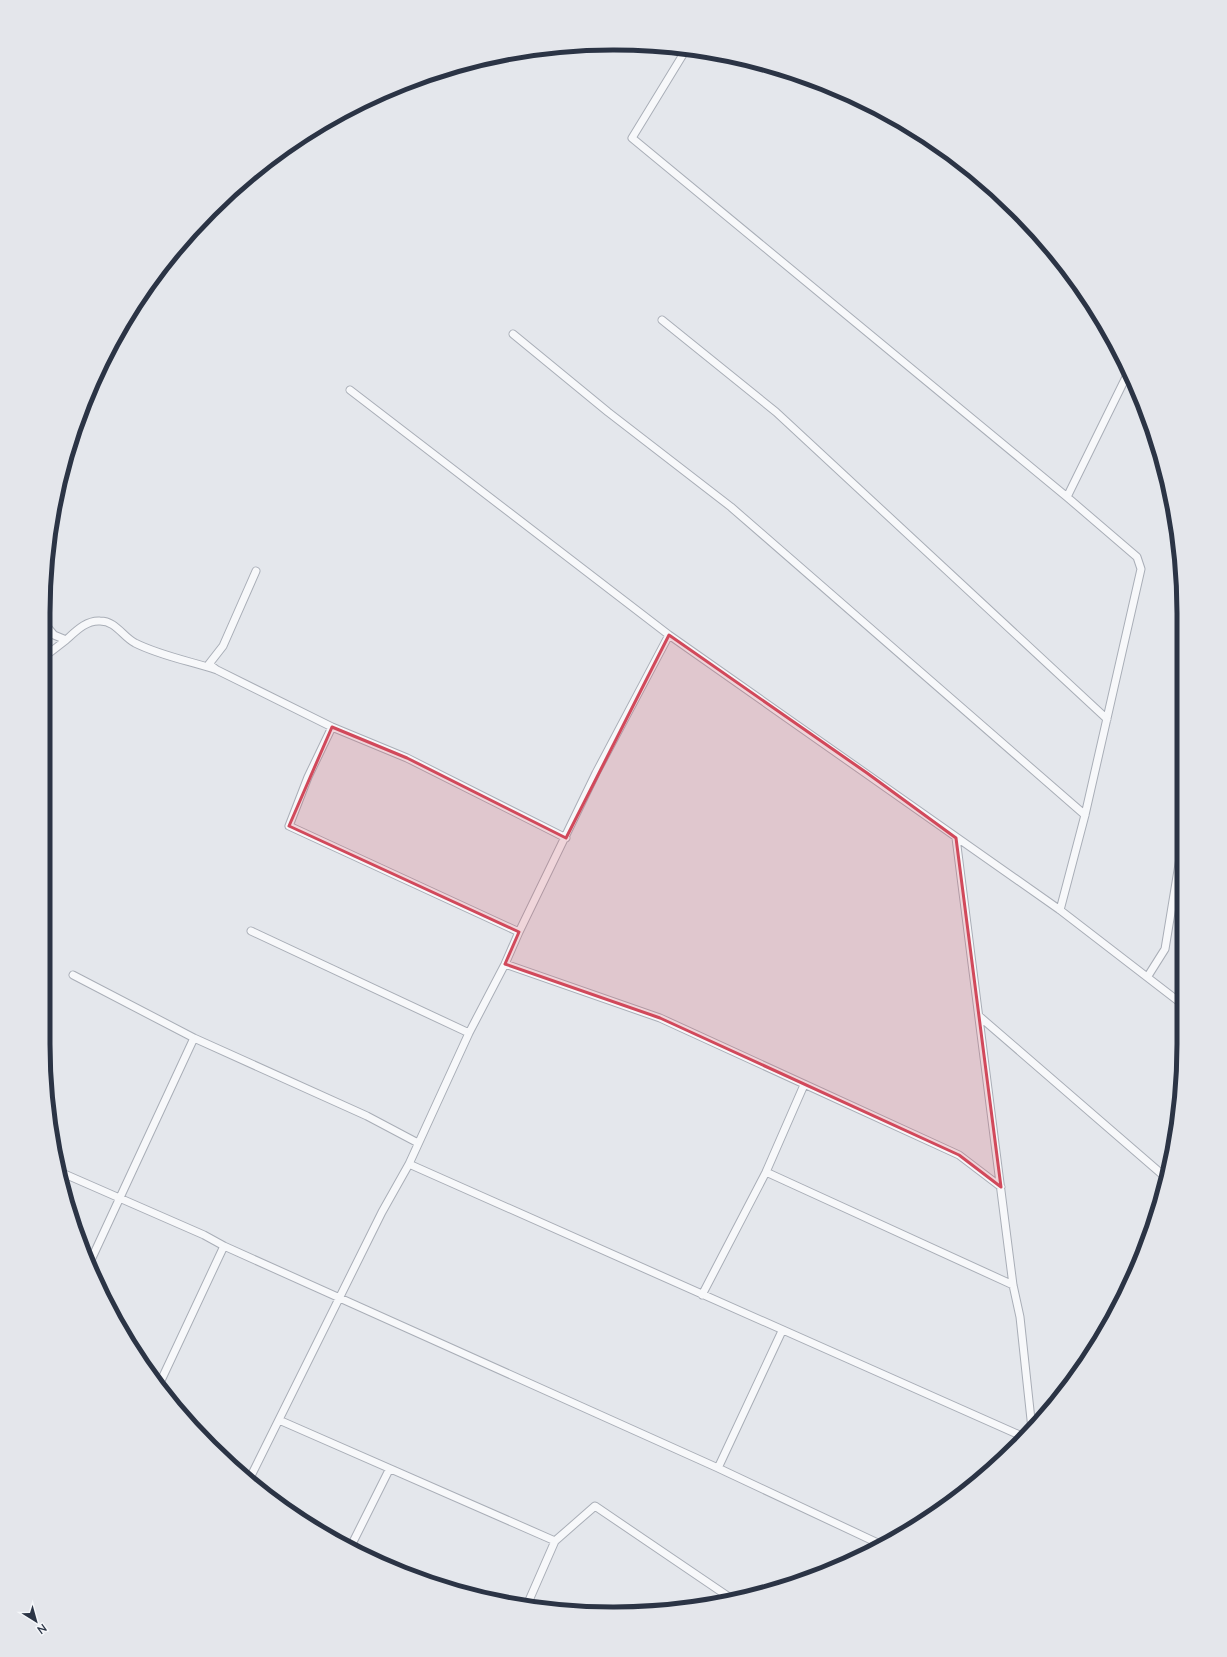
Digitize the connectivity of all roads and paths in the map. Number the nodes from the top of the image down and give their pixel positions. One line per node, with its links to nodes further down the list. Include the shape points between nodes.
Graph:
1 (683, 55): 6 (street, via 632,138)
2 (662, 320): 13 (street, via 776,412)
3 (513, 334): 15 (street, via 608,412 731,507)
4 (1125, 378): 6 (street)
5 (350, 390): 9 (street)
6 (1067, 497): 13 (street, via 1137,557 1141,568)
7 (256, 571): 12 (street, via 223,646 209,664)
8 (50, 630): 10 (street, via 54,635)
9 (669, 635): 16 (street, via 596,773); 17 (street)
10 (66, 640): 11 (street); 12 (street, via 90,622 105,621 132,641 147,648)
11 (50, 652)
12 (217, 670): 14 (street)
13 (1107, 719): 15 (street)
14 (332, 727): 16 (street, via 407,758); 21 (street, via 308,777 289,826)
15 (1085, 815): 19 (street)
16 (566, 838): 21 (street)
17 (956, 838): 19 (street); 26 (street)
18 (1177, 876): 24 (street, via 1165,949)
19 (1060, 910): 24 (street)
20 (252, 931): 27 (street)
21 (518, 932): 22 (street)
22 (505, 964): 27 (street); 29 (street, via 660,1018)
23 (73, 975): 28 (street)
24 (1148, 976): 25 (street)
25 (1177, 1000)
26 (979, 1016): 33 (street); 35 (street)
27 (469, 1033): 30 (street)
28 (194, 1038): 30 (street, via 367,1116); 36 (street)
29 (804, 1086): 32 (street); 35 (street, via 959,1155)
30 (418, 1143): 31 (street)
31 (409, 1164): 40 (street); 41 (street)
32 (766, 1172): 39 (street); 40 (street)
33 (1161, 1174)
34 (66, 1175): 36 (street)
35 (1001, 1187): 39 (street)
36 (119, 1198): 37 (street); 38 (street)
37 (224, 1246): 41 (street); 43 (street)
38 (92, 1257)
39 (1013, 1285): 45 (street, via 1020,1317)
40 (702, 1295): 42 (street)
41 (339, 1298): 44 (street); 47 (street)
42 (782, 1331): 46 (street); 47 (street)
43 (161, 1380)
44 (279, 1420): 48 (street); 49 (street)
45 (1031, 1421)
46 (1019, 1435)
47 (718, 1468): 51 (street)
48 (389, 1470): 50 (street); 52 (street)
49 (251, 1475)
50 (555, 1541): 53 (street, via 595,1506); 54 (street)
51 (876, 1542)
52 (353, 1543)
53 (726, 1595)
54 (529, 1600)

